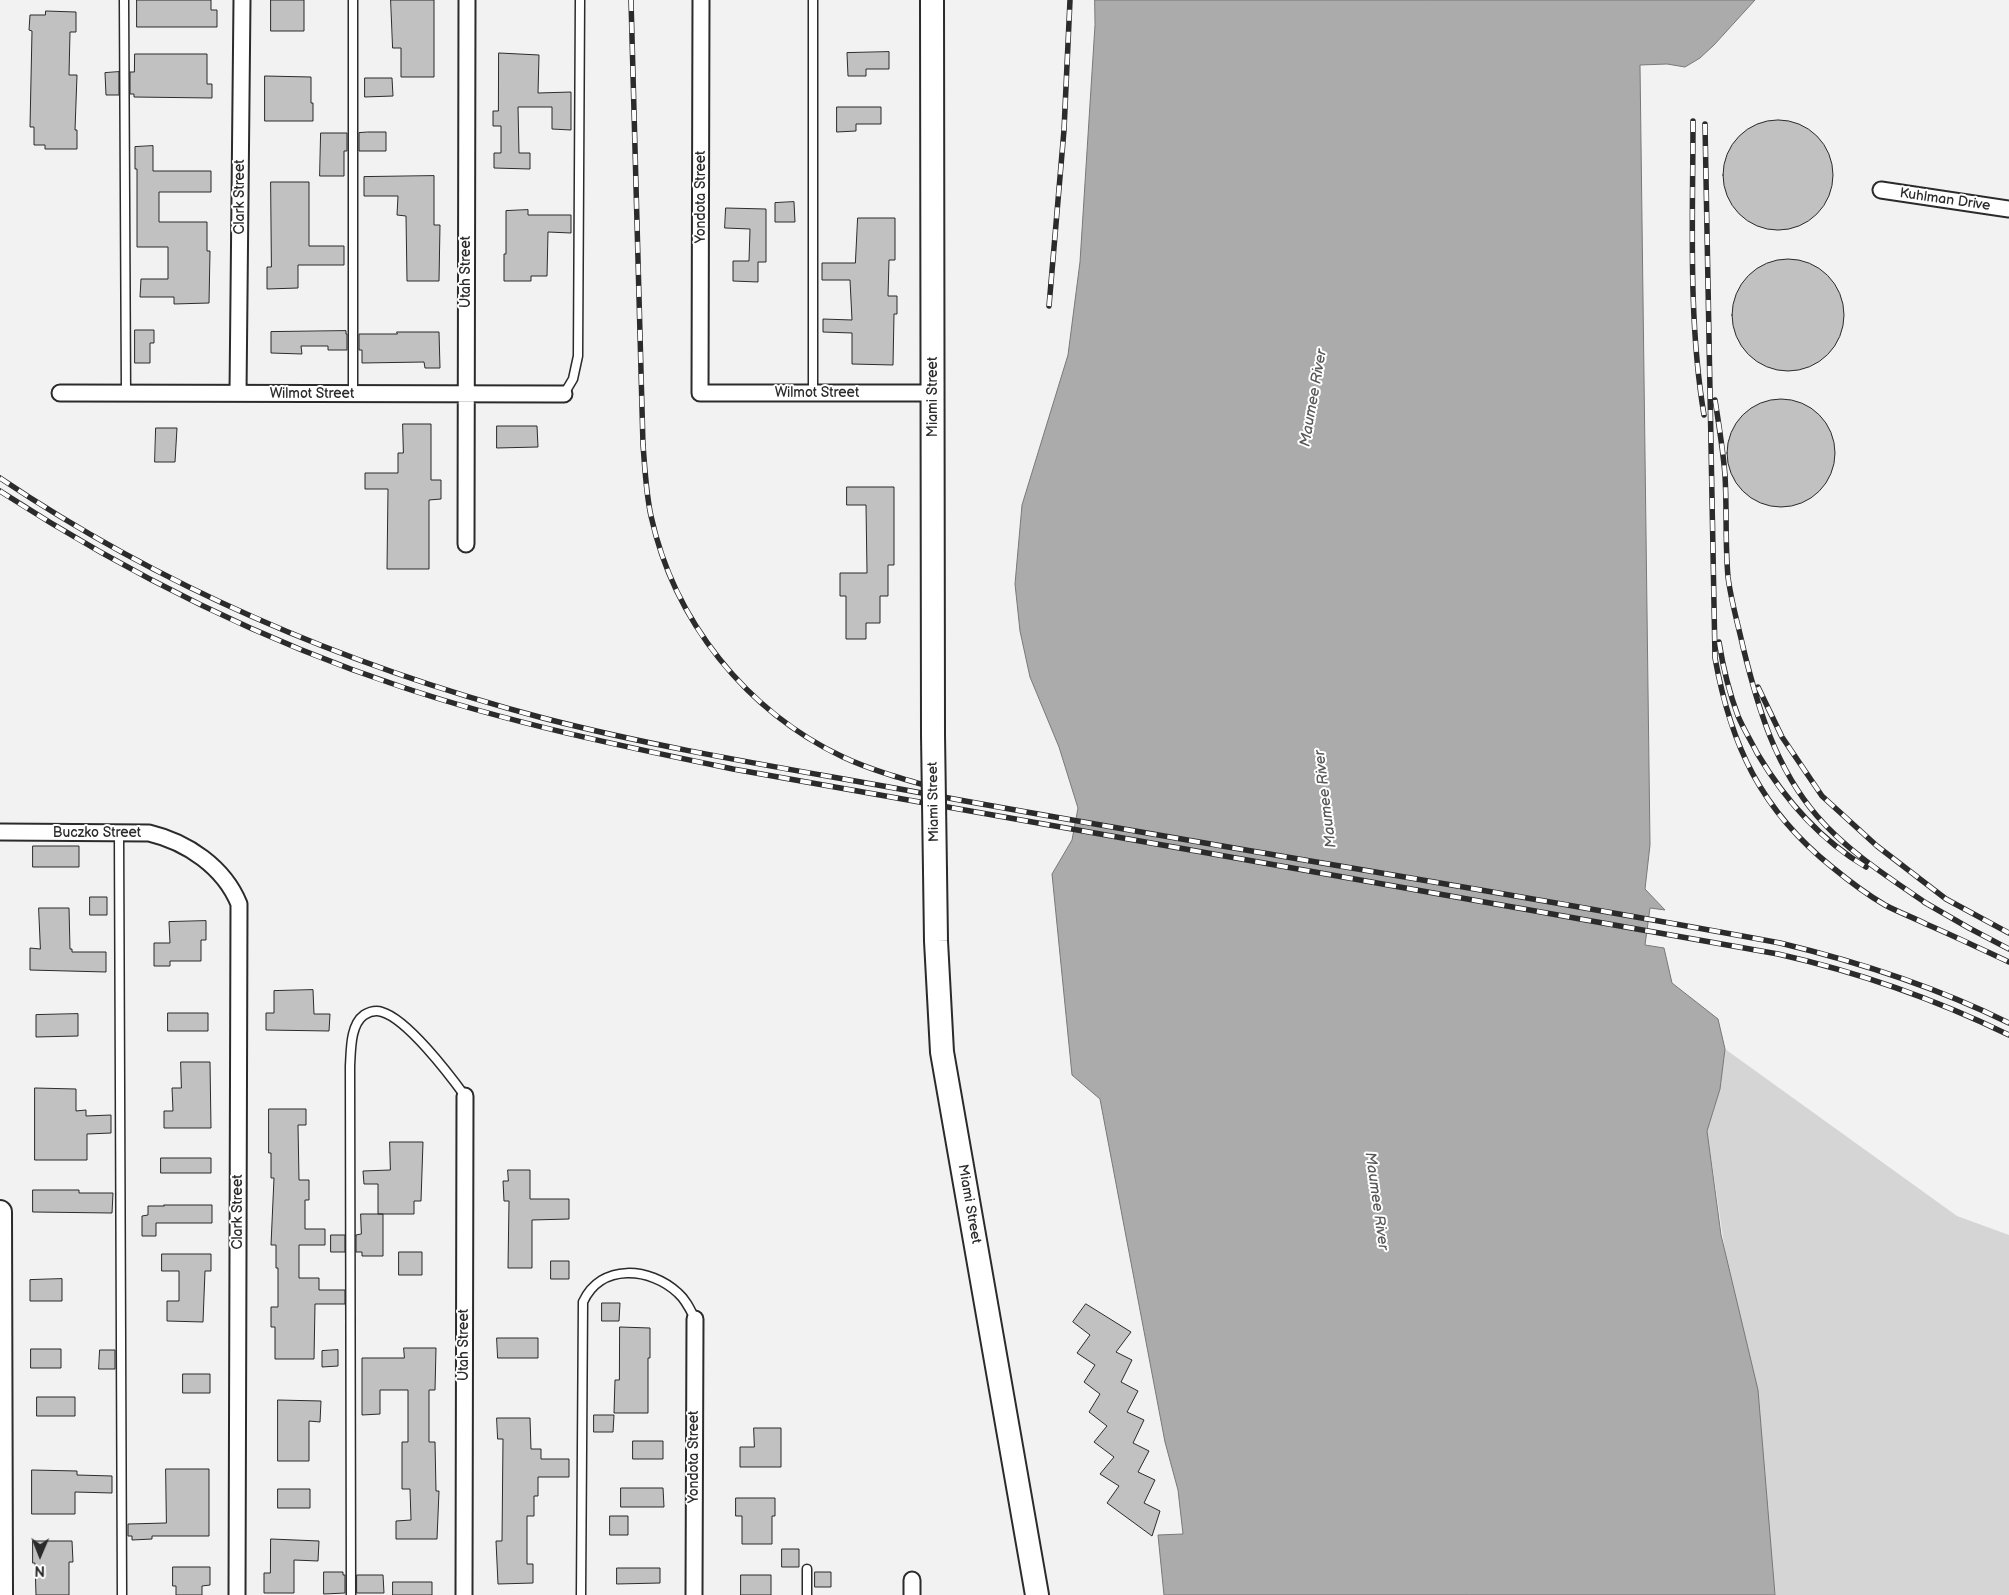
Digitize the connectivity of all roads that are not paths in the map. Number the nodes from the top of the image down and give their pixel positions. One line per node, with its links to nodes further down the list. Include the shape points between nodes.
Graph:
1 (124, 0): 12 (lane)
2 (242, 0): 13 (street, Clark Street)
3 (353, 0): 16 (lane)
4 (467, 0): 17 (street, Utah Street)
5 (580, 0): 18 (lane, via 578,356 573,379)
6 (701, 0): 19 (street, Yondota Street)
7 (812, 0): 14 (lane)
8 (932, 0): 15 (street, Miami Street)
9 (1881, 190): 10 (street, Kuhlman Drive)
10 (2009, 209)
11 (60, 393): 12 (street, Wilmot Street)
12 (126, 393): 13 (street, Wilmot Street)
13 (238, 393): 16 (street, Wilmot Street)
14 (813, 393): 15 (street, Wilmot Street); 19 (street, Wilmot Street)
15 (933, 393): 36 (street, Miami Street, bridge, via 933,735 936,941 942,1052)
16 (353, 394): 17 (street, Wilmot Street)
17 (466, 394): 18 (street, Wilmot Street); 20 (street, Utah Street)
18 (564, 394)
19 (700, 394)
20 (466, 544)
21 (0, 832): 22 (street, Buczko Street)
22 (119, 833): 23 (street, Buczko Street, via 149,833); 29 (lane)
23 (190, 849): 30 (street, Clark Street, via 224,878 239,904)
24 (465, 1096): 31 (lane, via 414,1034 383,1012 373,1011 363,1016 356,1026 350,1066); 32 (street, Utah Street)
25 (0, 1212): 28 (street)
26 (695, 1318): 33 (lane, via 679,1293 667,1284 637,1273 609,1276 597,1282 583,1302); 34 (street, Yondota Street)
27 (807, 1569): 35 (lane)
28 (1, 1595)
29 (122, 1595)
30 (237, 1595)
31 (351, 1595)
32 (464, 1595)
33 (581, 1595)
34 (694, 1595)
35 (807, 1595)
36 (1037, 1595)

